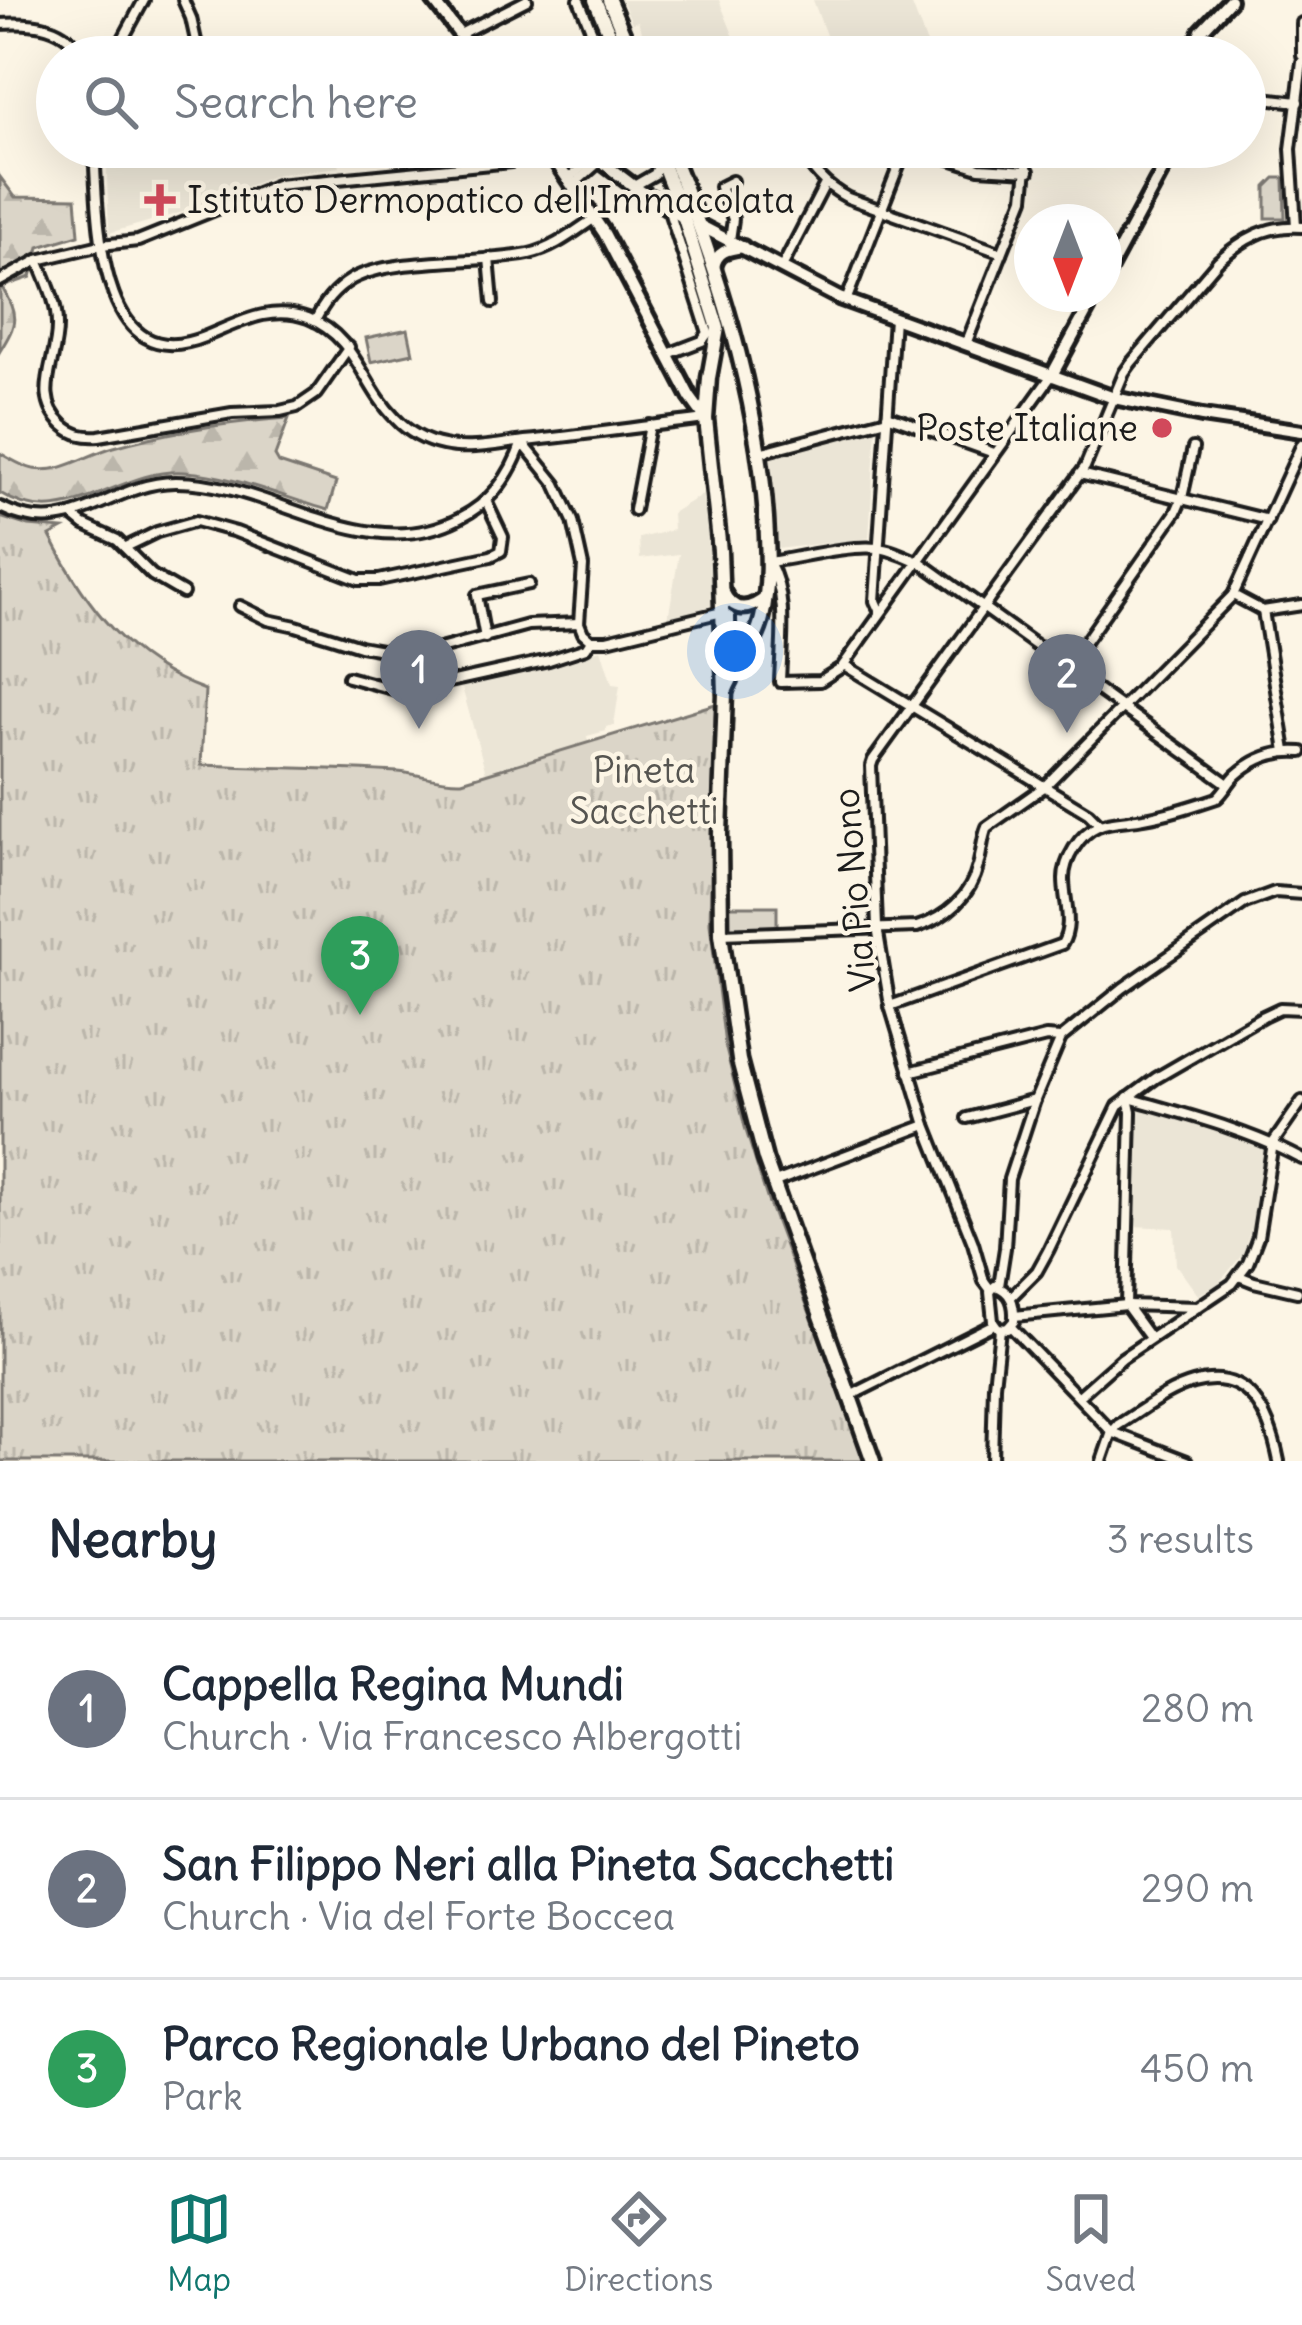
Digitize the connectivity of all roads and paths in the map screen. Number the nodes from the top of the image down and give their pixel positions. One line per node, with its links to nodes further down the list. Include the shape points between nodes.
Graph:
1 (144, 0): 13 (street)
2 (183, 0): 14 (street)
3 (433, 0): 11 (street)
4 (527, 0): 11 (street)
5 (579, 0): 15 (street)
6 (595, 0): 16 (main road)
7 (609, 0): 17 (main road)
8 (1231, 0): 18 (street)
9 (1302, 23): 19 (street)
10 (0, 24): 12 (street, via 30,23)
11 (458, 35)
12 (66, 36)
13 (124, 36)
14 (195, 36)
15 (594, 36)
16 (610, 36)
17 (624, 36)
18 (1200, 36)
19 (1302, 58): 21 (street)
20 (1266, 98): 21 (street)
21 (1298, 102): 44 (street, via 1292,149)
22 (95, 168): 46 (street)
23 (447, 168): 46 (street, via 277,184 140,240)
24 (560, 168): 36 (street)
25 (586, 168): 36 (street)
26 (609, 168): 38 (street)
27 (658, 168): 38 (street)
28 (672, 168): 42 (main road)
29 (675, 168): 43 (main road)
30 (812, 168): 37 (street)
31 (900, 168): 40 (street)
32 (979, 168): 34 (street)
33 (1163, 168): 47 (street)
34 (1029, 171): 49 (street)
35 (731, 181): 45 (street, via 720,187 733,220)
36 (570, 182): 41 (street)
37 (825, 184): 40 (street); 52 (street)
38 (634, 186): 39 (street)
39 (668, 208): 42 (street); 62 (street, via 708,332)
40 (882, 212): 49 (street); 55 (street)
41 (595, 218): 50 (street, via 536,252); 62 (street)
42 (684, 218): 43 (main road); 66 (main road, via 718,328)
43 (699, 225): 45 (street); 53 (main road)
44 (1299, 227): 64 (street, Via Pio Nono, via 1259,232 1218,261 1126,368)
45 (730, 241): 48 (street)
46 (100, 245): 51 (street); 59 (street, via 122,314 158,340 189,342 267,313)
47 (1122, 246)
48 (743, 247): 52 (street); 53 (street, via 721,252)
49 (1002, 253): 60 (street)
50 (490, 258): 56 (street); 59 (street, via 361,275 332,294)
51 (38, 260): 54 (street); 61 (street, via 57,318 47,400 62,424 83,436 292,409 312,399)
52 (781, 269): 55 (street)
53 (714, 271): 72 (main road)
54 (0, 281)
55 (846, 301): 58 (street)
56 (493, 302)
57 (1086, 312): 63 (street)
58 (894, 318): 60 (street); 65 (street)
59 (315, 321): 61 (street)
60 (966, 344): 63 (street)
61 (349, 347): 69 (street, via 392,415 421,437 454,447)
62 (668, 354): 66 (street)
63 (1052, 375): 64 (street); 73 (street)
64 (1114, 398): 68 (street); 74 (street, Via Pio Nono)
65 (887, 417): 72 (street); 73 (street); 82 (street)
66 (706, 419): 67 (street); 86 (main road)
67 (650, 425): 69 (street); 78 (street)
68 (1302, 431)
69 (522, 442): 76 (street); 96 (street, via 556,484 575,529 583,566)
70 (1302, 444): 80 (street)
71 (1193, 448): 75 (street)
72 (759, 452): 84 (main road)
73 (994, 453): 83 (street)
74 (1080, 474): 75 (street); 92 (street, Via Pio Nono)
75 (1182, 498): 80 (street); 100 (street)
76 (486, 501): 79 (street, via 439,528 400,534 182,482 130,491); 81 (street, via 503,536 501,551 379,580 351,578 200,521)
77 (0, 507): 79 (street, via 28,517)
78 (634, 510)
79 (73, 515): 81 (street)
80 (1268, 520): 88 (street)
81 (126, 547): 87 (street)
82 (878, 548): 83 (street); 84 (street); 95 (street)
83 (916, 561): 92 (street); 95 (street)
84 (769, 562): 89 (main road); 99 (street, via 780,600 780,682 820,681)
85 (529, 584): 97 (street, via 477,595)
86 (721, 588): 89 (street, via 740,609); 94 (main road)
87 (183, 593)
88 (1233, 595): 93 (street); 105 (street)
89 (766, 597): 102 (main road, via 758,633)
90 (1302, 605): 93 (street)
91 (240, 606): 97 (street, via 272,622 399,653)
92 (983, 610): 100 (street); 104 (street, Via Pio Nono)
93 (1263, 611): 106 (street)
94 (722, 612): 98 (street); 102 (street, via 730,617); 103 (main road)
95 (880, 612): 99 (street)
96 (579, 623): 97 (street, via 533,624); 98 (street)
97 (485, 638)
98 (592, 640): 101 (street, via 549,659 404,692)
99 (844, 665): 104 (street)
100 (1066, 669): 105 (street)
101 (348, 676)
102 (731, 677): 103 (main road)
103 (725, 693): 113 (main road)
104 (912, 706): 109 (street); 112 (street, Via Pio Nono, via 871,766)
105 (1121, 707): 108 (street); 109 (street)
106 (1286, 751): 107 (street); 108 (street, via 1253,762)
107 (1302, 752)
108 (1228, 784): 110 (street, via 1195,805)
109 (1043, 787): 110 (street); 112 (street, via 987,827 974,881 956,904 923,926)
110 (1100, 825): 114 (street, via 1067,861 1062,944)
111 (1302, 894): 116 (street, via 1275,892 1245,903)
112 (877, 927): 113 (street); 114 (street, Via Pio Nono)
113 (721, 934): 125 (main road, via 739,1060)
114 (890, 1006): 117 (street, Via Pio Nono)
115 (1302, 1010): 118 (street, via 1263,1016)
116 (1061, 1038): 117 (street); 119 (street)
117 (909, 1072): 122 (street, Via Pio Nono)
118 (1128, 1098): 123 (street); 129 (street, via 1037,1271); 130 (street)
119 (1035, 1100): 121 (street); 127 (street, via 1007,1185)
120 (1302, 1102): 123 (street)
121 (967, 1118)
122 (926, 1125): 125 (street); 127 (street, Via Pio Nono, via 984,1280)
123 (1273, 1144): 124 (street); 126 (street, via 1258,1238)
124 (1302, 1159)
125 (773, 1183): 136 (main road)
126 (1239, 1276): 128 (street); 131 (street)
127 (995, 1288): 129 (street); 133 (street)
128 (1298, 1292)
129 (1011, 1297): 132 (street)
130 (1126, 1305): 131 (street); 132 (street); 134 (street)
131 (1199, 1307): 134 (street)
132 (1014, 1316): 133 (street)
133 (1001, 1327): 135 (street); 136 (street); 139 (street)
134 (1150, 1338): 135 (street)
135 (1079, 1396): 137 (street)
136 (849, 1397): 138 (main road)
137 (1112, 1432): 140 (street); 141 (street); 142 (street, via 1189,1384 1223,1382 1256,1400)
138 (873, 1461)
139 (992, 1461)
140 (1102, 1461)
141 (1187, 1461)
142 (1279, 1461)

